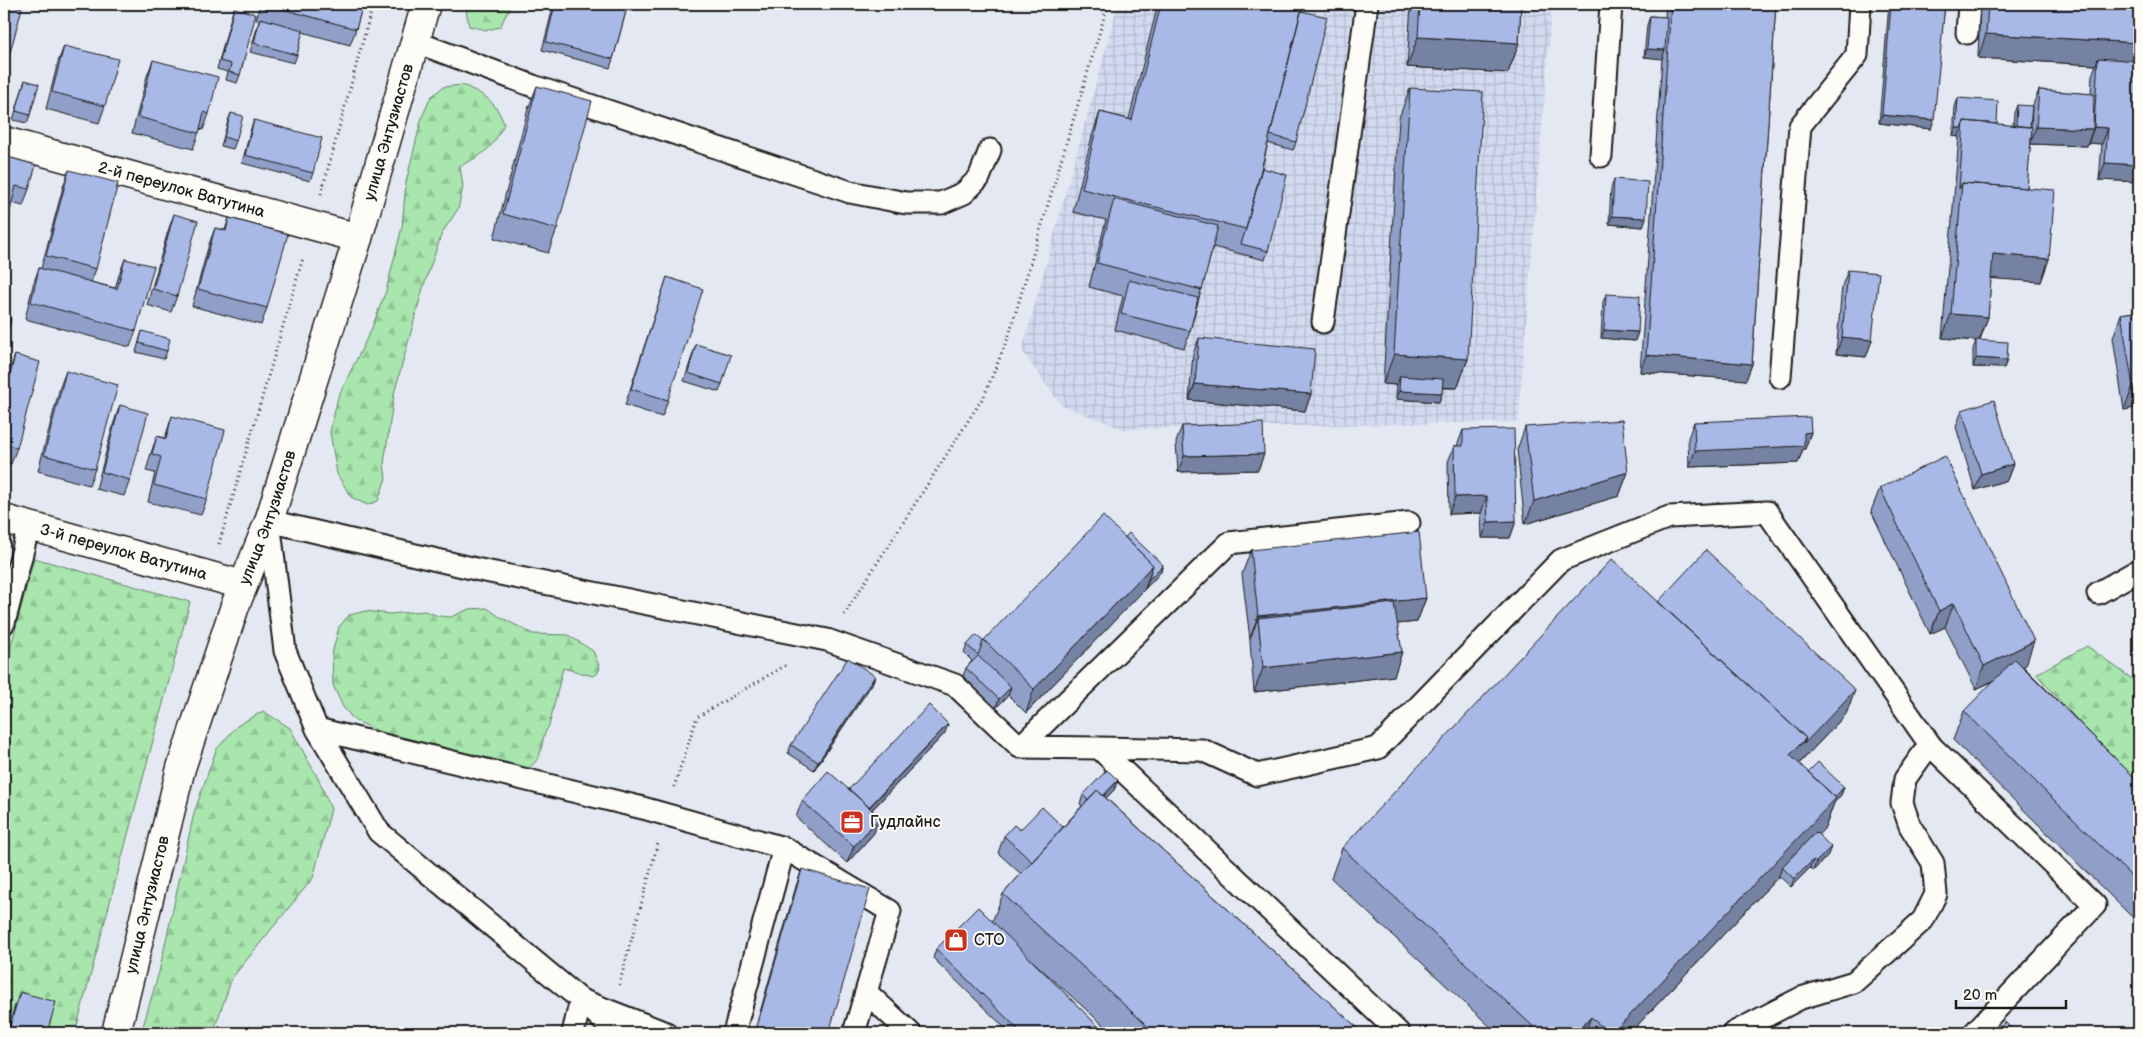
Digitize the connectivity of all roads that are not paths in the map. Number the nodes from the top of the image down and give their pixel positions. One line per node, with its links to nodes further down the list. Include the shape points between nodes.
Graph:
1 (426, 4): 7 (street, улица Энтузиастов)
2 (1367, 4): 12 (lane)
3 (1611, 4): 10 (lane)
4 (1860, 4): 13 (lane, via 1857,55 1800,126)
5 (1968, 4): 6 (lane)
6 (1967, 33)
7 (416, 42): 9 (lane, via 534,86 850,192 906,203 941,203 964,193 979,178); 11 (street, улица Энтузиастов)
8 (4, 141): 11 (street, 2-й переулок Ватутина)
9 (990, 150)
10 (1601, 156)
11 (358, 238): 14 (street, улица Энтузиастов)
12 (1323, 322)
13 (1780, 377)
14 (269, 520): 18 (street, улица Энтузиастов); 21 (lane, via 285,652); 23 (lane, via 480,570 827,640 955,685)
15 (17, 522): 18 (street, 3-й переулок Ватутина); 20 (lane)
16 (1409, 523): 23 (lane, via 1229,543)
17 (2139, 570): 19 (lane)
18 (243, 585): 28 (street, улица Энтузиастов, via 181,768)
19 (2098, 592)
20 (4, 623)
21 (317, 729): 25 (lane, via 644,802 665,815); 27 (lane, via 379,832)
22 (1930, 744): 24 (lane, via 1766,512 1669,517 1561,560 1378,748 1257,775 1202,750); 36 (lane, via 1905,779 1902,803 1910,826 1933,862 1936,894 1923,920 1854,982 1801,998); 37 (lane, via 2095,904)
23 (1020, 747): 24 (lane)
24 (1099, 748): 35 (lane)
25 (784, 848): 26 (lane, via 890,911); 32 (lane)
26 (866, 992): 33 (lane); 34 (lane)
27 (581, 1000): 29 (lane); 30 (lane); 31 (lane)
28 (116, 1033)
29 (573, 1033)
30 (616, 1033)
31 (666, 1033)
32 (734, 1033)
33 (854, 1033)
34 (910, 1033)
35 (1399, 1033)
36 (1734, 1033)
37 (1974, 1033)

